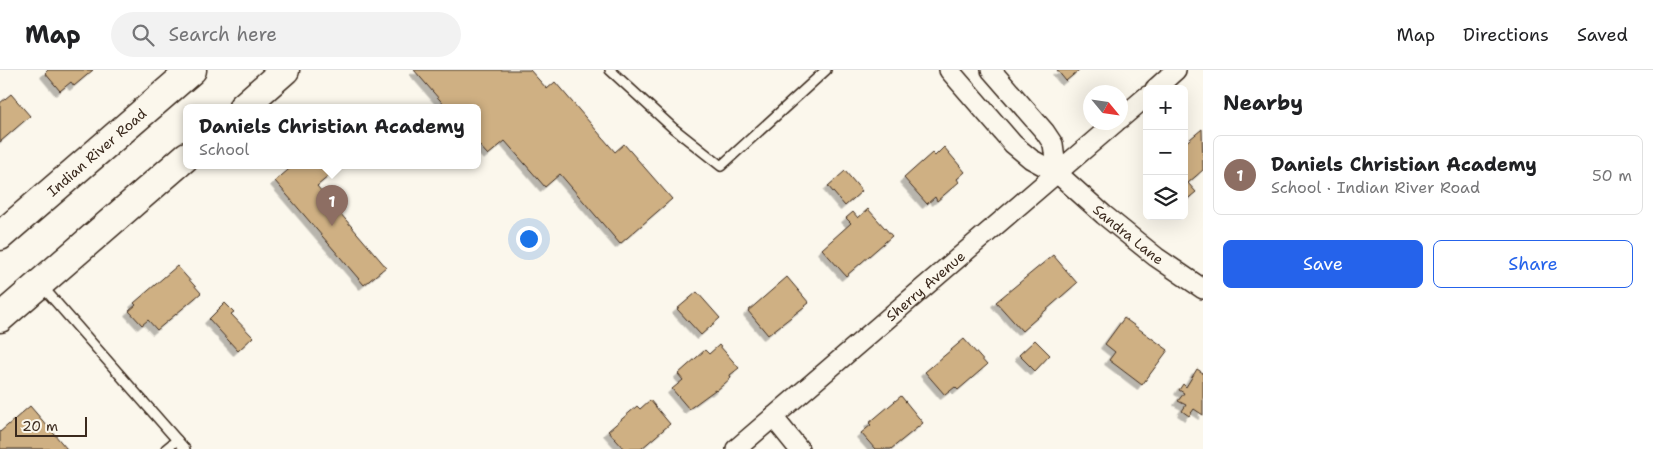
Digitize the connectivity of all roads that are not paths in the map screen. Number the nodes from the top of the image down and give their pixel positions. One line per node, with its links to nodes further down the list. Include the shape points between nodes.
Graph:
1 (192, 70): 15 (main road, Indian River Road)
2 (285, 70): 10 (main road)
3 (610, 70): 4 (lane, via 721,166)
4 (826, 70)
5 (949, 70): 14 (street, Sandra Lane, via 1014,144 1031,159)
6 (991, 70): 14 (street, via 1053,144)
7 (1176, 70): 8 (street)
8 (1159, 85)
9 (1143, 99): 11 (street)
10 (246, 104)
11 (1128, 111)
12 (1107, 130): 14 (street, Sherry Avenue)
13 (183, 159): 16 (main road)
14 (1058, 173): 17 (street, Sandra Lane, via 1156,257); 19 (street, Sherry Avenue)
15 (0, 236)
16 (40, 284): 18 (main road); 20 (lane)
17 (1203, 289)
18 (0, 318)
19 (773, 417): 23 (street, Sherry Avenue); 24 (street)
20 (176, 440): 21 (lane); 22 (lane)
21 (166, 449)
22 (185, 449)
23 (736, 449)
24 (799, 449)

